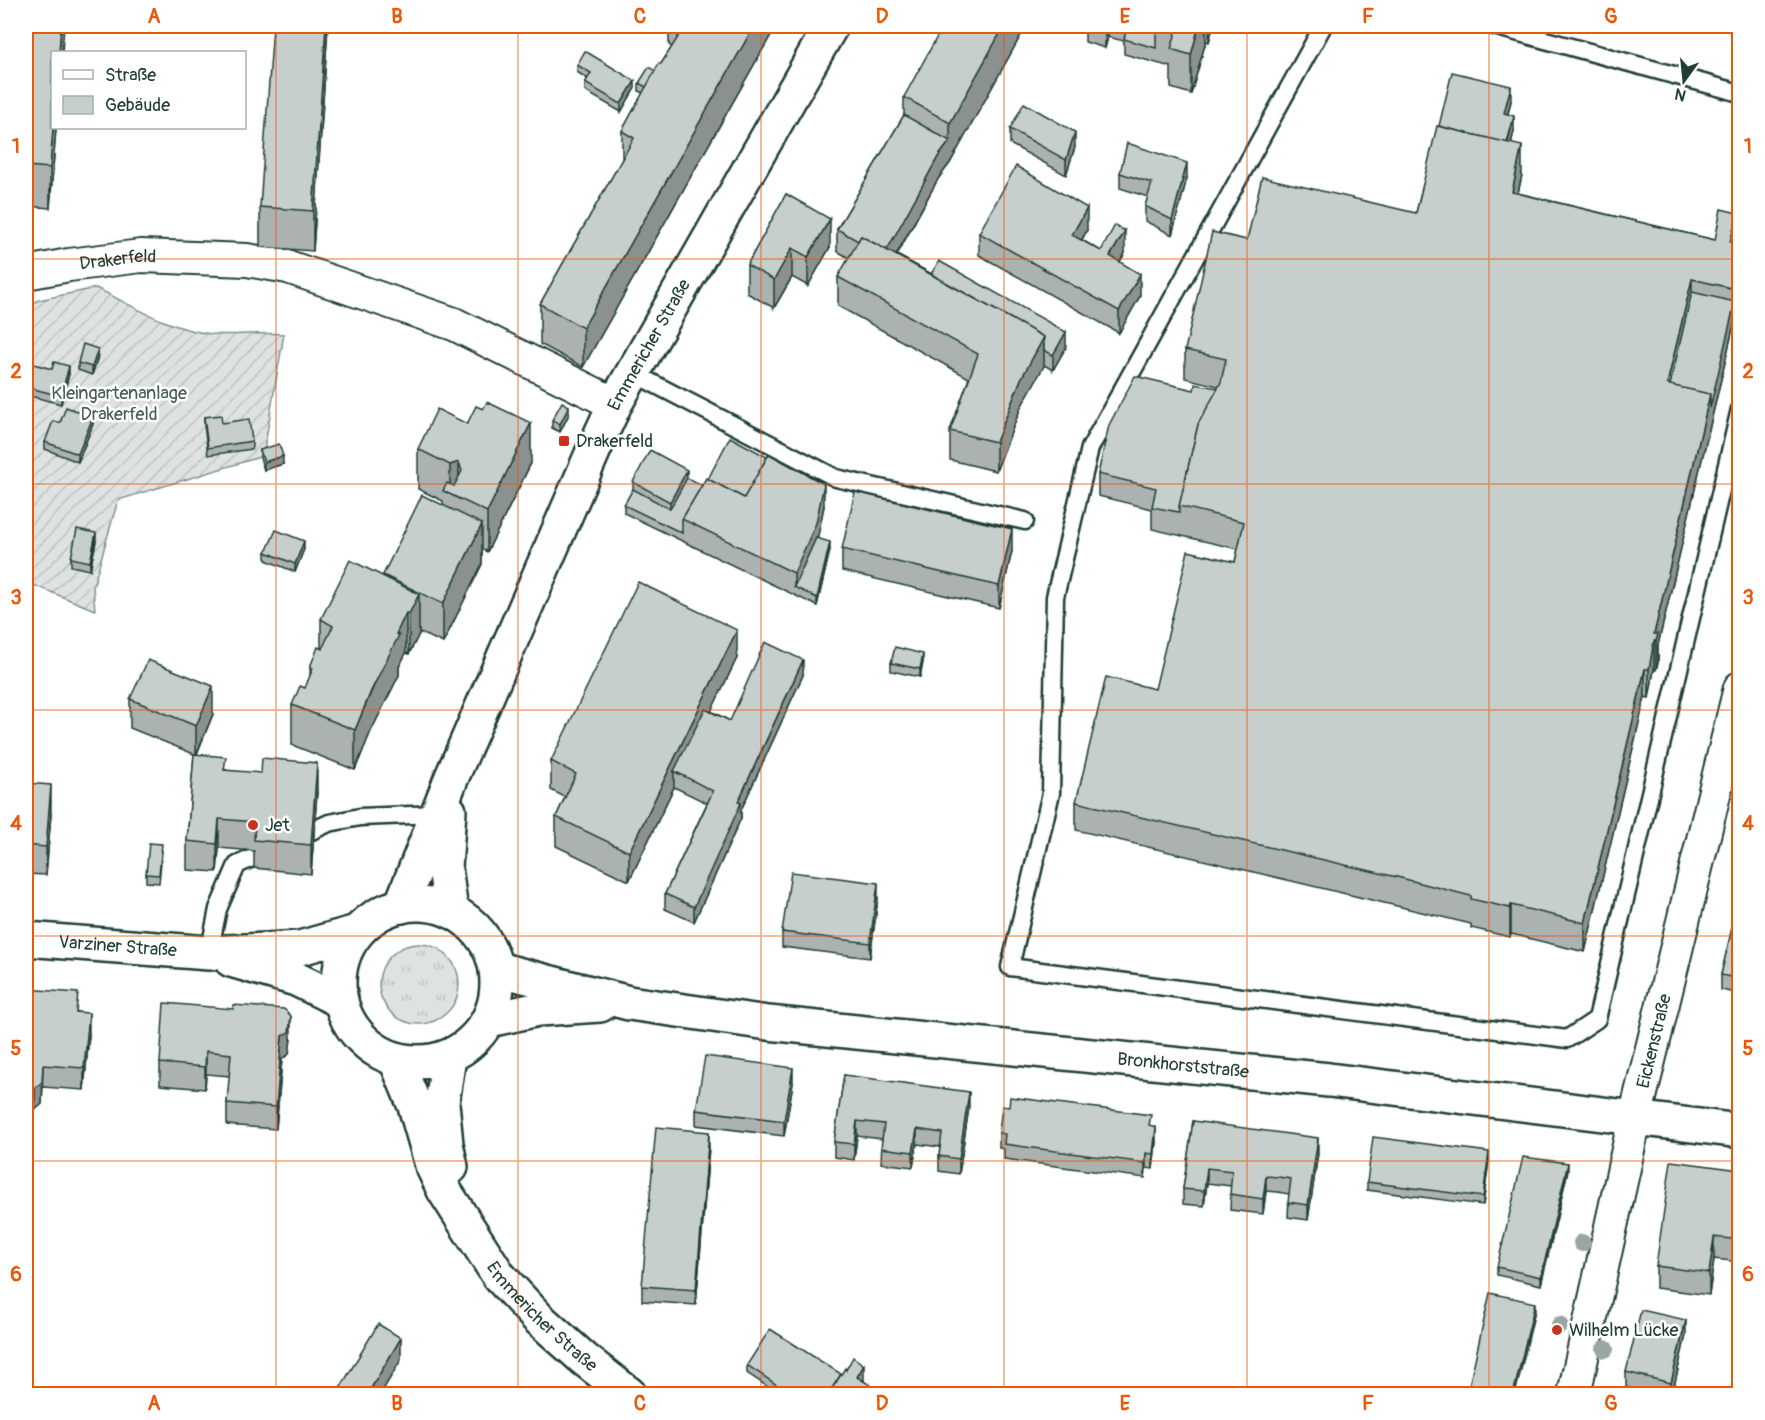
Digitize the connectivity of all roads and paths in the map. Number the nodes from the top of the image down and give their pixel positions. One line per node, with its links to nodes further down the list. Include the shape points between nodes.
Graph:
1 (831, 26): 6 (main road, Emmericher Straße)
2 (1323, 26): 8 (lane, via 1090,448 1055,597 1051,793 1010,967 1567,1039 1597,1019)
3 (1494, 26): 4 (lane)
4 (1740, 93)
5 (26, 273): 7 (street, Drakerfeld, via 141,256 247,260 288,267 454,324)
6 (633, 373): 7 (main road, Emmericher Straße); 9 (lane, via 836,478)
7 (615, 404): 11 (main road, Emmericher Straße)
8 (1740, 409)
9 (1025, 520)
10 (1740, 688): 24 (street, Eickenstraße)
11 (451, 779): 12 (main road, Emmericher Straße); 14 (main road, Emmericher Straße, via 445,867)
12 (437, 814): 13 (main road, Emmericher Straße); 17 (lane, via 360,817 329,823 237,865 218,909)
13 (401, 906): 14 (main road, via 427,904); 15 (main road, via 377,915)
14 (451, 911): 18 (main road, via 473,925 488,945)
15 (357, 932): 17 (main road, Varziner Straße, via 300,948); 19 (main road, via 345,953 339,977)
16 (26, 939): 17 (main road, Varziner Straße)
17 (209, 953): 19 (main road, Varziner Straße, via 296,980)
18 (497, 969): 20 (main road, Bronkhorststraße); 21 (main road, via 497,995)
19 (341, 1001): 23 (main road, via 360,1038)
20 (629, 1003): 21 (main road, Bronkhorststraße, via 539,1009); 24 (main road, Bronkhorststraße, via 768,1023 1329,1080)
21 (489, 1020): 22 (main road, via 472,1042)
22 (449, 1057): 23 (main road, via 423,1063); 26 (main road, Emmericher Straße, via 442,1103 446,1144)
23 (396, 1060): 26 (main road, Emmericher Straße, via 415,1106 432,1165)
24 (1635, 1118): 25 (main road, Bronkhorststraße); 28 (street, Eickenstraße)
25 (1740, 1131)
26 (467, 1227): 27 (main road, Emmericher Straße, via 499,1276 538,1318)
27 (629, 1395)
28 (1574, 1395)

